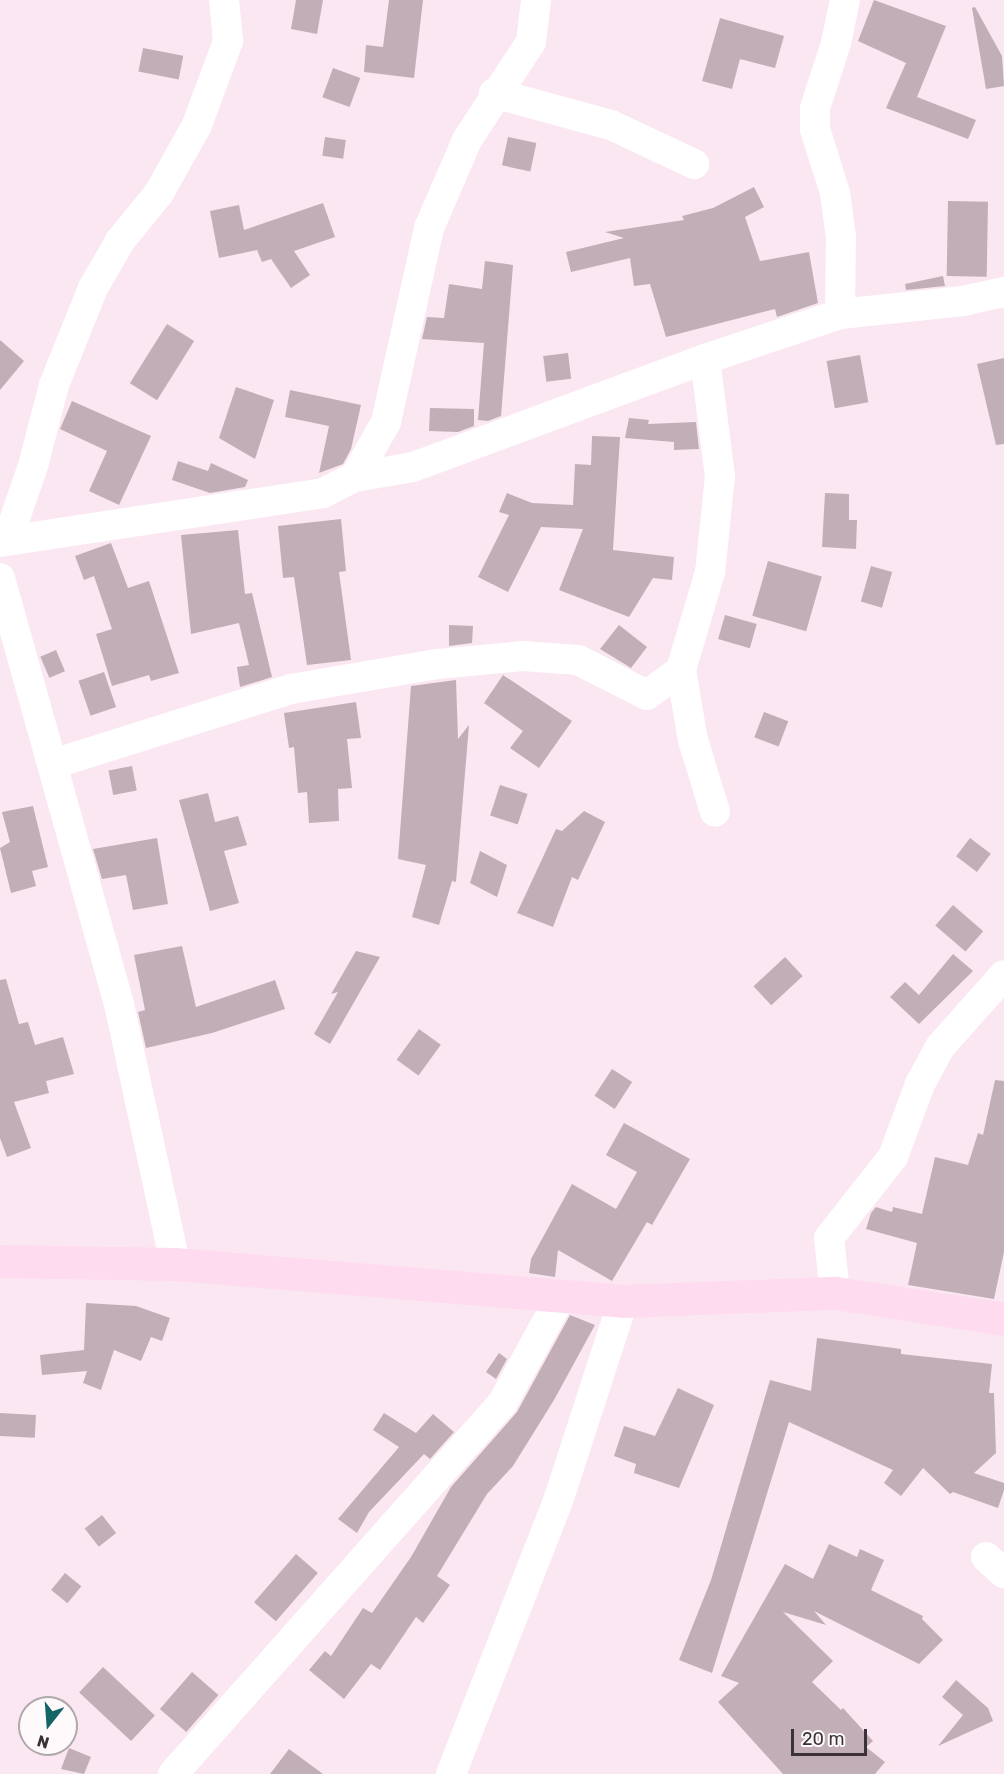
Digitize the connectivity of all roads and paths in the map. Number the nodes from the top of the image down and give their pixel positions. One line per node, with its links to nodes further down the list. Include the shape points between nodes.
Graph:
1 (224, 0): 10 (street, via 228,42 197,125 159,194 120,241 93,288 54,385 33,466)
2 (536, 0): 4 (street, via 531,42)
3 (844, 0): 7 (street, via 836,43 814,108 815,129 827,159 838,215)
4 (494, 93): 5 (street, via 611,125); 9 (street, via 467,140 429,228 422,275 386,422)
5 (694, 164)
6 (1004, 292): 7 (street, via 963,301)
7 (840, 314): 8 (street)
8 (705, 359): 9 (street, via 413,467); 12 (street, via 720,476 710,572)
9 (355, 477): 10 (street, via 322,493)
10 (4, 541)
11 (0, 578): 13 (street)
12 (681, 670): 13 (street, via 647,695 578,660 523,656 438,663 291,689); 14 (street, via 693,740)
13 (53, 764): 17 (street, via 119,1004)
14 (715, 812)
15 (1004, 975): 18 (street, via 940,1047 920,1084 893,1156 829,1238)
16 (0, 1261): 17 (main road)
17 (175, 1264): 19 (main road)
18 (835, 1293): 20 (main road); 21 (main road)
19 (560, 1298): 20 (main road); 22 (street, via 502,1404)
20 (623, 1300): 23 (street, via 559,1498)
21 (1004, 1319)
22 (173, 1774)
23 (451, 1774)

